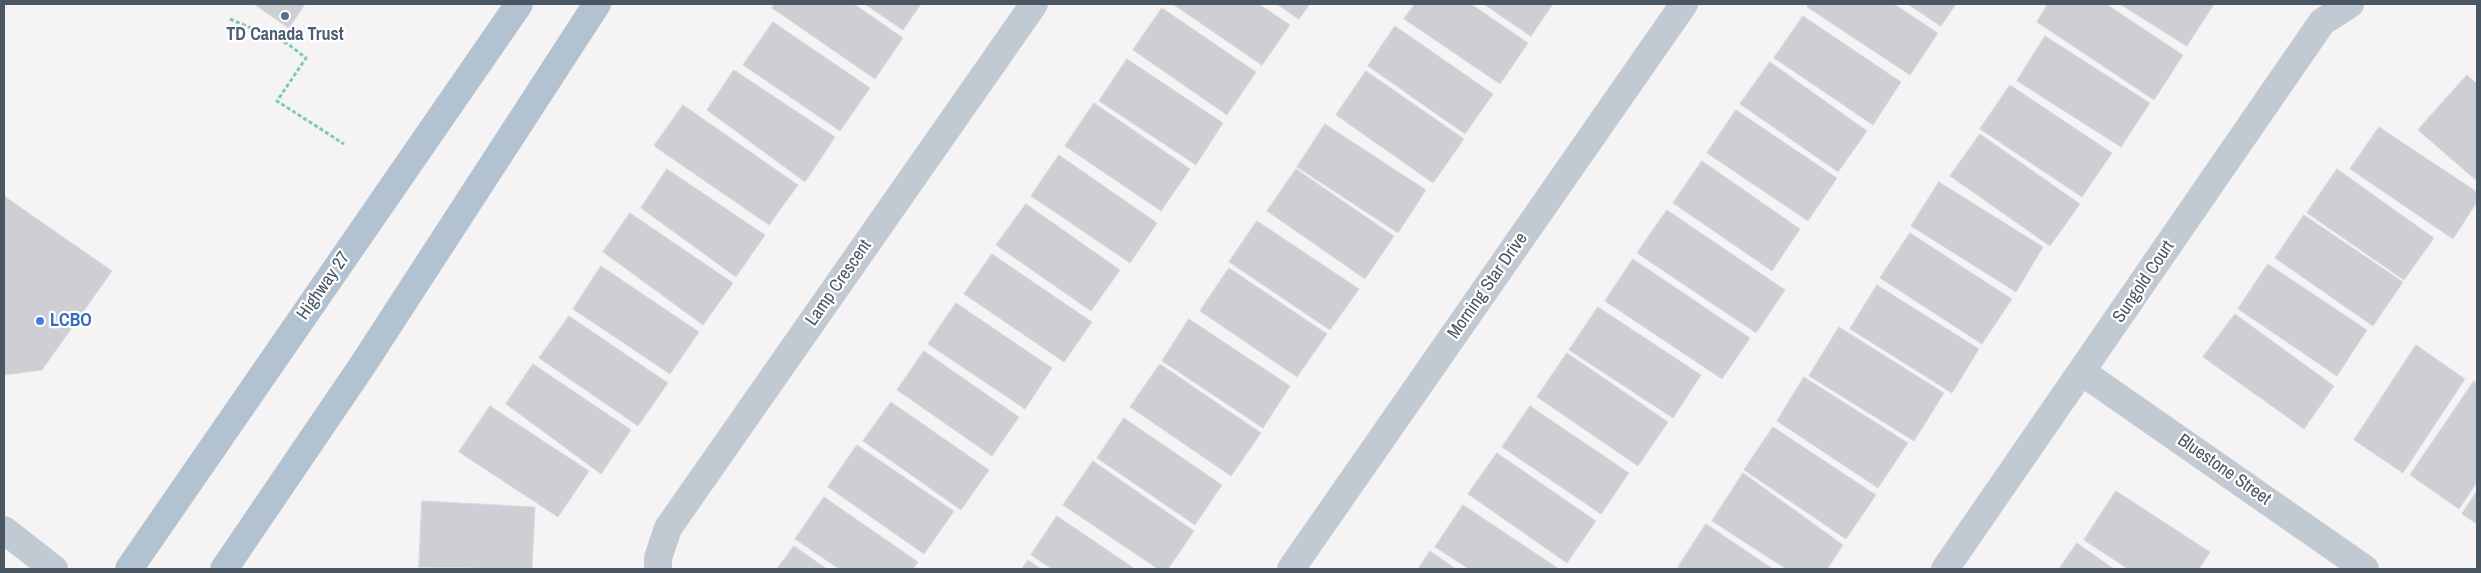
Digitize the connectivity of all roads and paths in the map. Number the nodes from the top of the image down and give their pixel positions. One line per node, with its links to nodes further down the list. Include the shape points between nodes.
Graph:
1 (519, 4): 11 (main road, Highway 27)
2 (597, 4): 12 (main road, via 362,366)
3 (1034, 4): 13 (street, Lamp Crescent, via 668,528 658,558)
4 (1684, 4): 14 (street, Morning Star Drive)
5 (2350, 4): 8 (street, Sungold Court, via 2322,22)
6 (230, 19): 7 (path, via 288,44 306,58 276,100)
7 (344, 144)
8 (2082, 372): 15 (street, Sungold Court); 16 (street, Bluestone Street)
9 (4, 530): 10 (street)
10 (54, 569)
11 (129, 569)
12 (224, 569)
13 (658, 569)
14 (1291, 569)
15 (1945, 569)
16 (2365, 569)

